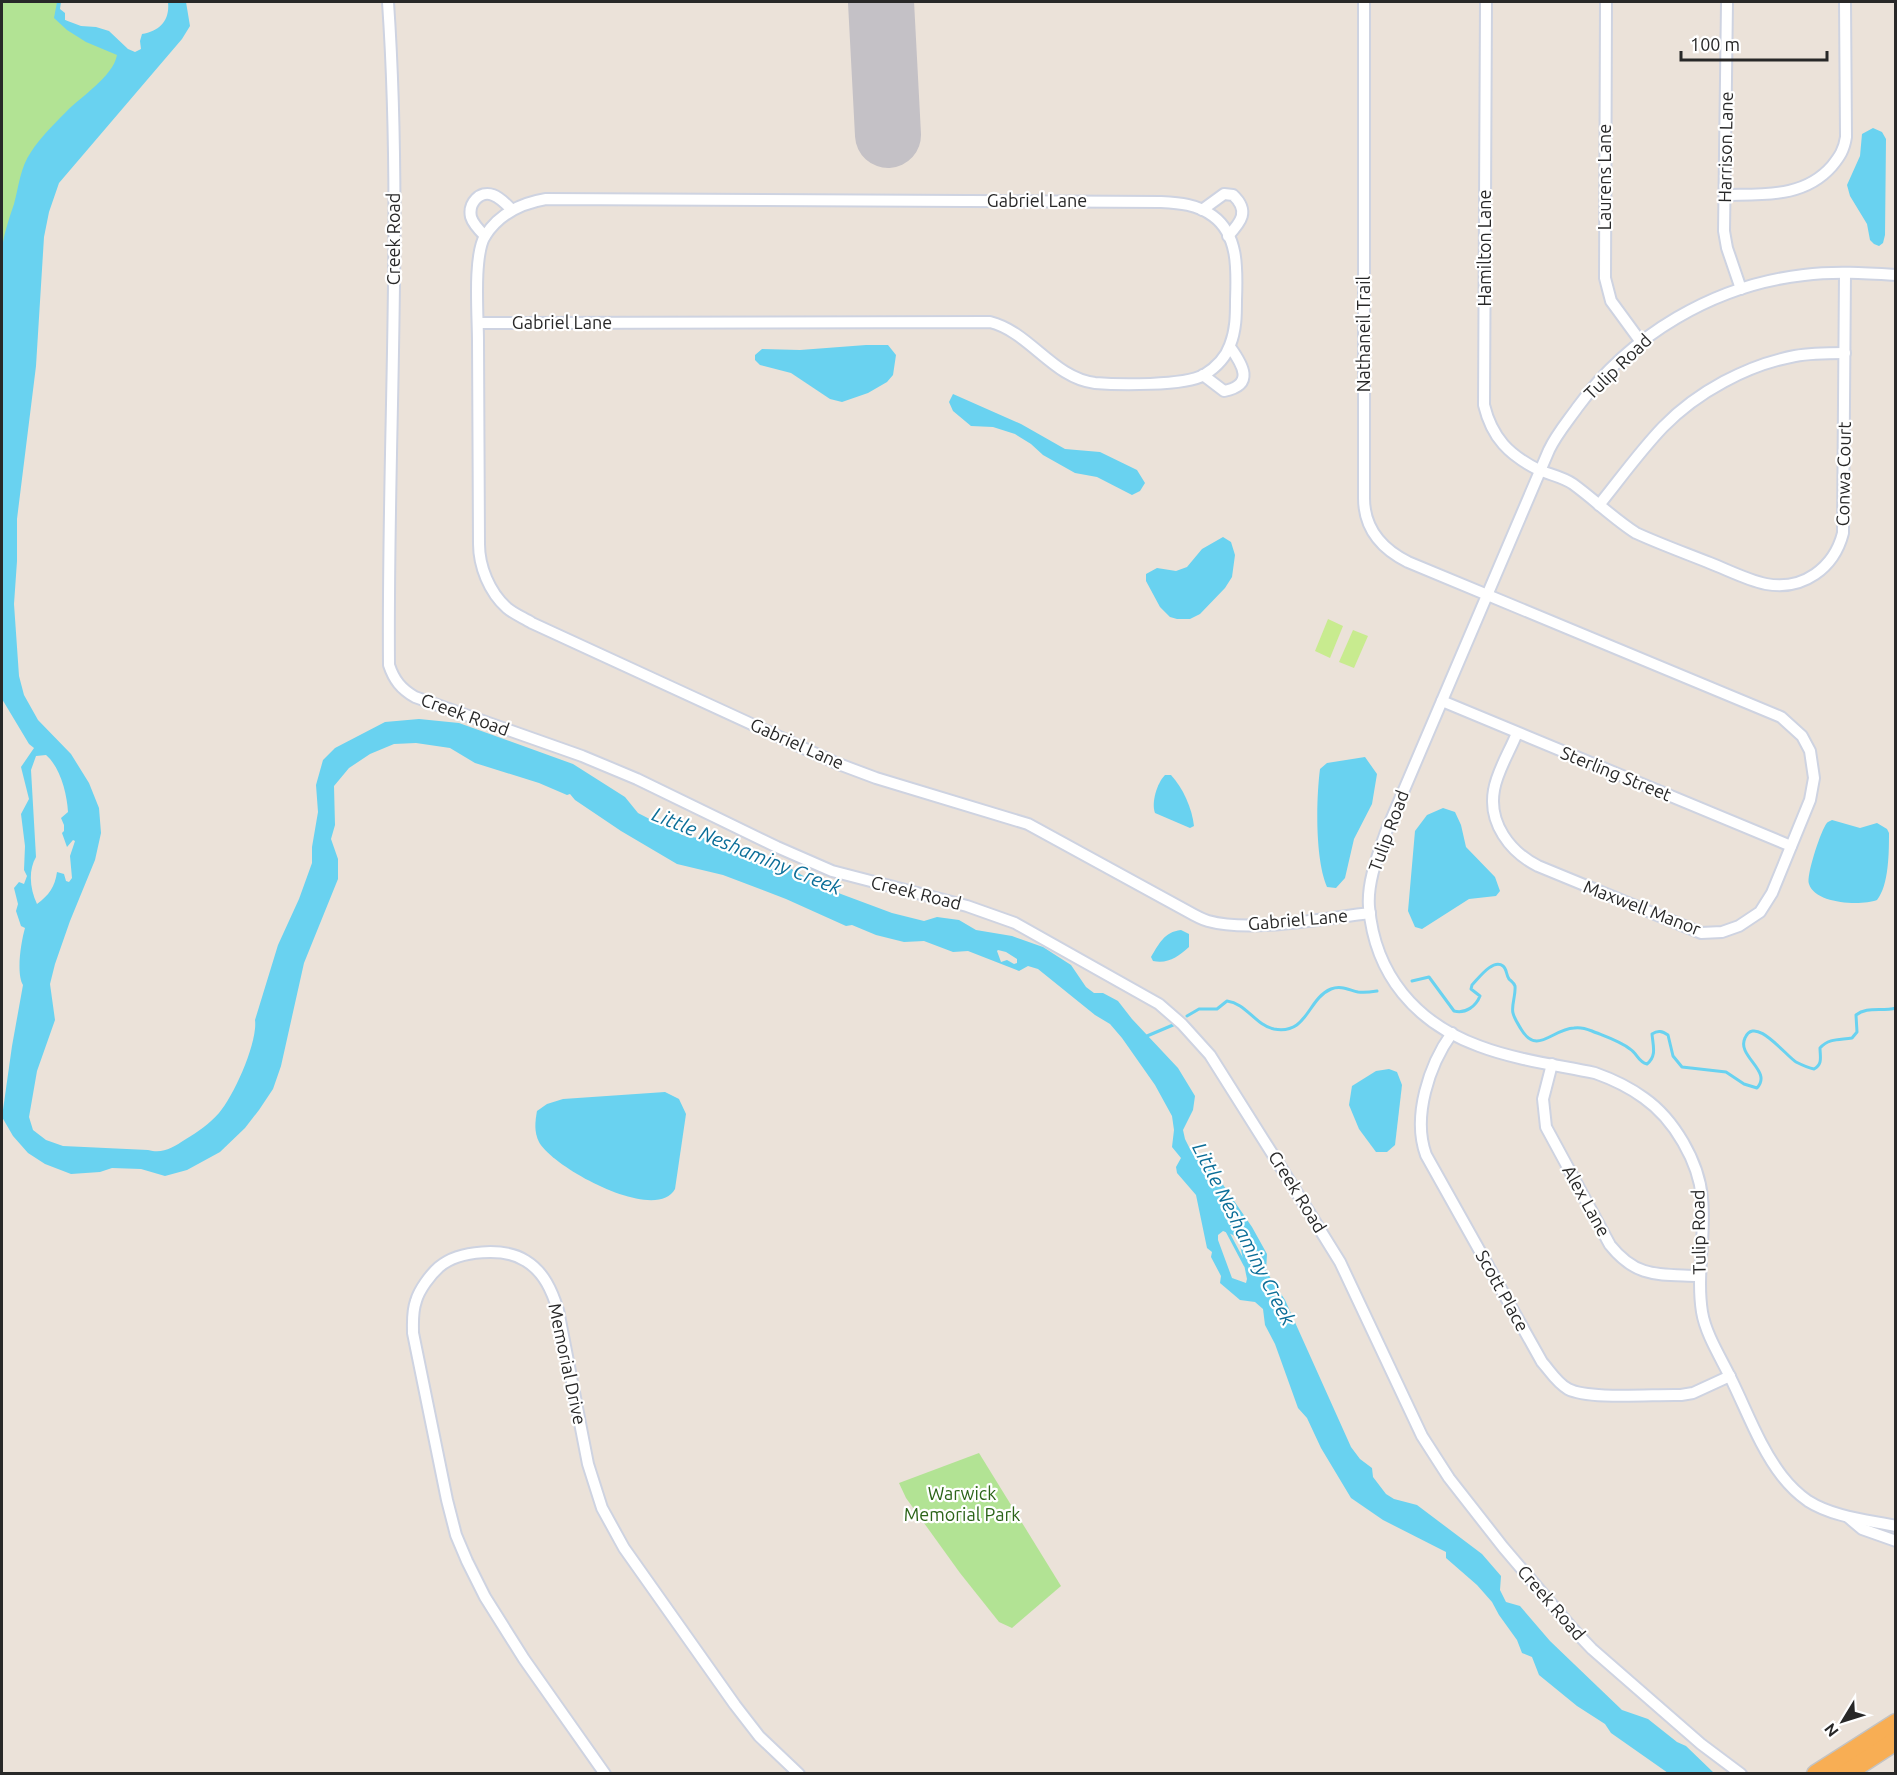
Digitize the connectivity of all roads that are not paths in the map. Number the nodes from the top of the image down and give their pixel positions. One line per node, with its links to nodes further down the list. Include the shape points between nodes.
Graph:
1 (388, 2): 38 (street, Creek Road, via 394,231 389,665 395,680 415,697 582,756 832,871 967,906 1015,923 1159,1004 1210,1055 1328,1242 1422,1436 1449,1478 1572,1628 1701,1744)
2 (1364, 2): 22 (street, Nathaneil Trail, via 1364,506 1370,526 1387,550)
3 (1486, 2): 20 (street, Hamilton Lane, via 1484,405 1491,429 1504,447)
4 (1606, 2): 16 (street, Laurens Lane, via 1605,278 1611,301)
5 (1727, 2): 7 (street, Harrison Lane)
6 (1845, 2): 7 (street, via 1846,137 1840,156 1822,175 1797,190)
7 (1725, 195): 14 (street, Harrison Lane, via 1725,240)
8 (512, 210): 9 (street, Gabriel Lane, via 546,199 1161,202 1189,204); 11 (street, Gabriel Lane); 11 (street, via 493,195 476,198 471,205 471,217)
9 (1202, 210): 10 (street, Gabriel Lane, via 1214,216); 10 (street, via 1224,194 1240,201 1241,222)
10 (1228, 236): 17 (street, Gabriel Lane, via 1237,271 1235,328)
11 (485, 237): 15 (street, Gabriel Lane, via 480,250)
12 (1845, 273): 13 (street, Tulip Road); 14 (street, Tulip Road, via 1804,274); 18 (street, Conwa Court)
13 (1896, 275)
14 (1741, 289): 16 (street, Tulip Road, via 1688,310)
15 (478, 323): 19 (street, Gabriel Lane, via 990,322 1011,330 1081,380 1167,383); 26 (street, Gabriel Lane, via 479,561 507,608 837,763 1028,824 1208,921 1233,926 1263,925)
16 (1641, 342): 20 (street, Tulip Road, via 1587,393 1553,442)
17 (1230, 347): 19 (street, Gabriel Lane); 19 (street, via 1244,372 1242,382 1224,391)
18 (1845, 353): 21 (street, via 1778,360 1703,394 1664,426); 21 (street, Conwa Court, via 1844,533 1823,570 1790,585 1759,582 1636,533)
19 (1203, 375)
20 (1540, 470): 21 (street, Conwa Court, via 1572,483); 22 (street, Tulip Road)
21 (1599, 505)
22 (1487, 594): 23 (street, Tulip Road); 25 (street, Maxwell Manor, via 1781,717 1795,728 1810,751 1814,778 1810,800)
23 (1442, 701): 24 (street, Sterling Street); 26 (street, Tulip Road, via 1377,858)
24 (1517, 733): 25 (street, Sterling Street); 25 (street, Maxwell Manor, via 1493,797 1499,828 1510,845 1538,866 1658,916 1701,933 1722,932 1746,923 1760,912 1772,893)
25 (1791, 846)
26 (1370, 913): 27 (street, Tulip Road, via 1380,953 1395,986 1424,1017)
27 (1452, 1033): 28 (street, Tulip Road, via 1480,1047); 30 (street, Scott Place, via 1433,1065 1422,1112 1422,1145 1542,1362 1569,1389 1588,1395 1681,1395)
28 (1552, 1064): 29 (street, Tulip Road, via 1595,1073 1623,1085 1645,1098 1677,1133 1702,1197); 29 (street, Alex Lane, via 1543,1099 1546,1127 1610,1245 1638,1270)
29 (1699, 1276): 30 (street, Tulip Road, via 1702,1313)
30 (1730, 1376): 31 (street, Tulip Road, via 1781,1475 1809,1501)
31 (1846, 1516): 32 (street, Tulip Road); 33 (street, Tulip Road, via 1862,1529)
32 (1896, 1526)
33 (1896, 1542)
34 (1896, 1723): 39 (highway)
35 (1896, 1741): 40 (highway)
36 (605, 1773): 37 (street, Memorial Drive, via 485,1597 456,1535 413,1333 416,1299 439,1267 453,1259 493,1251 513,1254 543,1276 558,1310 588,1464 602,1508 624,1548 735,1705 759,1736)
37 (799, 1773)
38 (1741, 1773)
39 (1816, 1773)
40 (1845, 1773)

